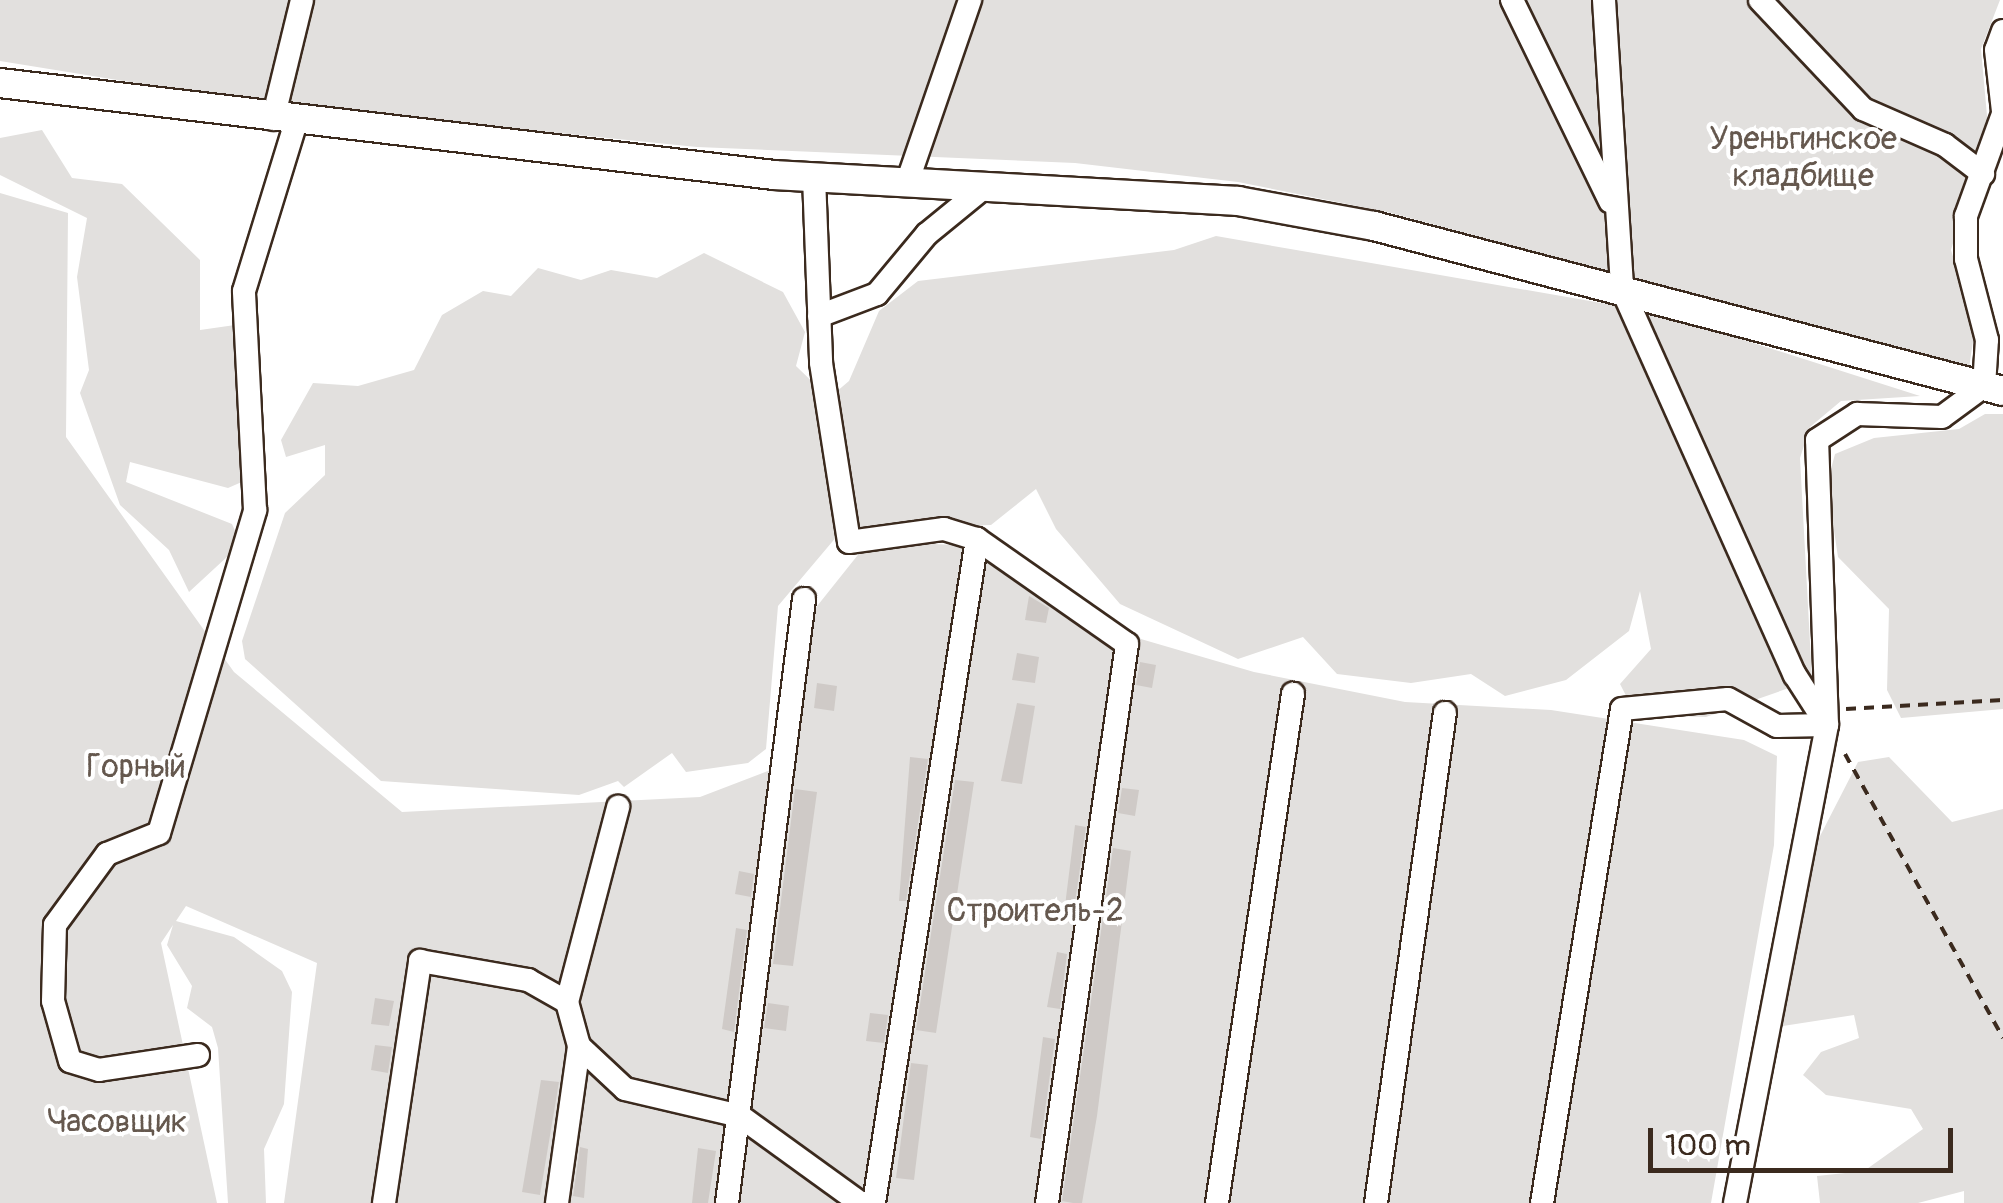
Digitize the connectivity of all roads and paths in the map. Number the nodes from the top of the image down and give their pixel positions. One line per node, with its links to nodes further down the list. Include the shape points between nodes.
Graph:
1 (302, 0): 9 (street)
2 (970, 0): 12 (street)
3 (1512, 0): 14 (street)
4 (1604, 0): 14 (street)
5 (1760, 0): 10 (street, via 1863,109 1945,145)
6 (2003, 31): 8 (street, via 1996,50)
7 (0, 83): 9 (main road)
8 (2003, 113): 10 (street)
9 (284, 120): 11 (main road); 28 (street, via 244,290 254,510 159,833 107,854 55,925 52,1002 70,1061 98,1070)
10 (1983, 174): 17 (street, via 1966,216 1966,259)
11 (814, 177): 12 (main road); 16 (street)
12 (907, 182): 13 (main road)
13 (987, 185): 15 (main road, via 1238,201); 16 (street, via 928,234 877,294)
14 (1610, 201): 15 (street)
15 (1622, 288): 17 (main road); 23 (street, via 1795,675)
16 (819, 316): 18 (street, via 848,542 944,529)
17 (1993, 388): 23 (street, via 1942,417 1857,414 1817,440)
18 (977, 539): 34 (street); 35 (street, via 1127,644)
19 (804, 598): 29 (street)
20 (1293, 694): 36 (street)
21 (2003, 700): 23 (path)
22 (1445, 714): 37 (street)
23 (1826, 716): 26 (path, via 1921,877); 38 (street, via 1777,726 1728,698 1622,709); 39 (street)
24 (618, 807): 25 (street)
25 (567, 1002): 27 (street); 30 (street, via 528,980 420,961)
26 (2003, 1038)
27 (579, 1046): 29 (street, via 625,1089); 31 (street)
28 (198, 1055)
29 (740, 1116): 32 (street); 33 (street)
30 (384, 1203)
31 (557, 1203)
32 (727, 1203)
33 (860, 1203)
34 (874, 1203)
35 (1047, 1203)
36 (1217, 1203)
37 (1376, 1203)
38 (1542, 1203)
39 (1735, 1203)

